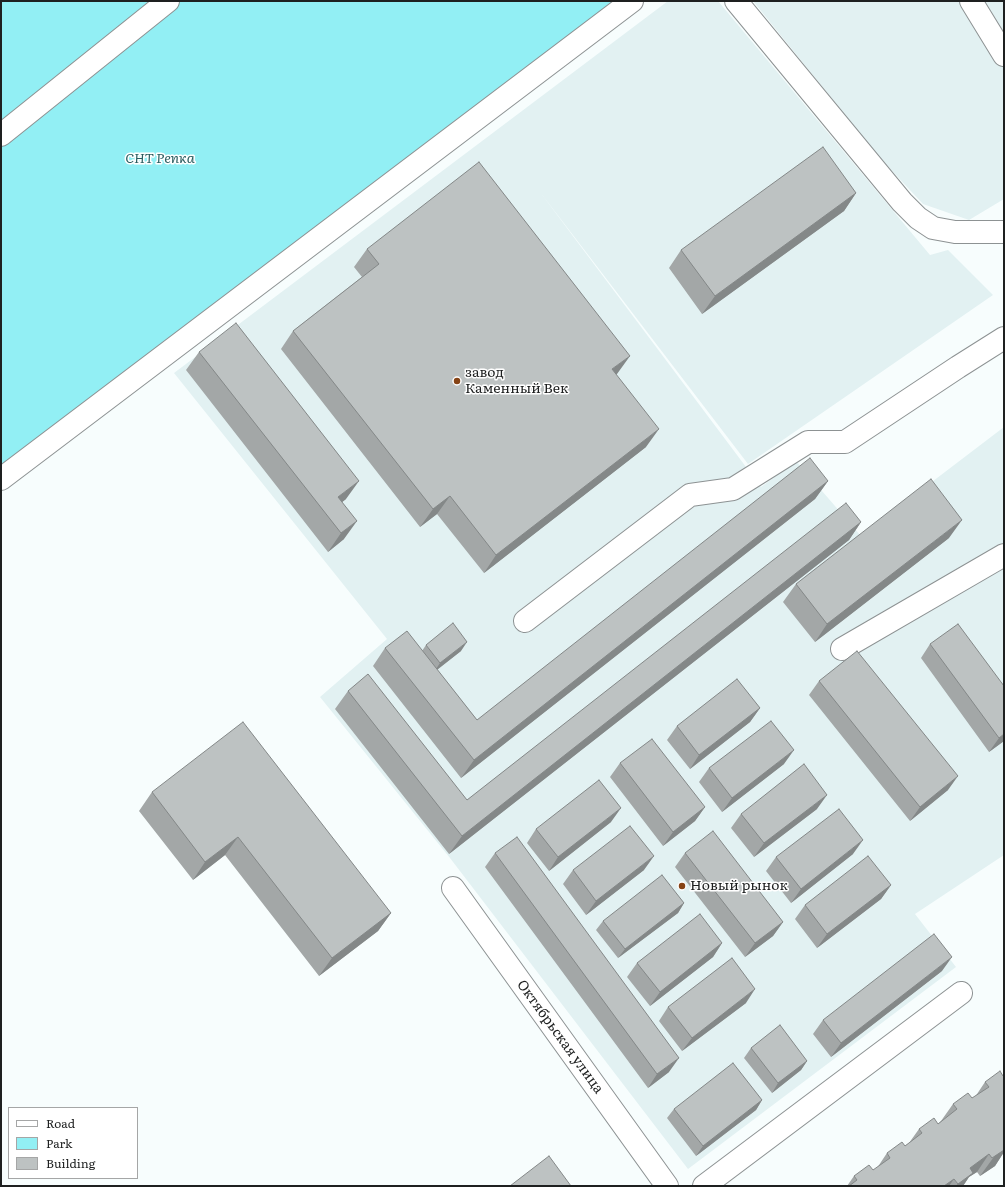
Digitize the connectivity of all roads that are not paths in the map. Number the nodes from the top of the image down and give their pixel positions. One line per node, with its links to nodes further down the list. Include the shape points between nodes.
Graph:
1 (168, 1): 6 (street)
2 (632, 1): 9 (street)
3 (736, 1): 7 (street, via 918,218 933,228 955,232)
4 (971, 1): 5 (street)
5 (1004, 55)
6 (1, 135)
7 (1004, 232)
8 (1004, 338): 11 (street, via 845,442 808,442 733,489 690,495)
9 (1, 479)
10 (1004, 555): 12 (street)
11 (525, 621)
12 (842, 649)
13 (453, 888): 15 (street, Октябрьская улица)
14 (962, 993): 16 (street)
15 (666, 1186)
16 (704, 1186)

